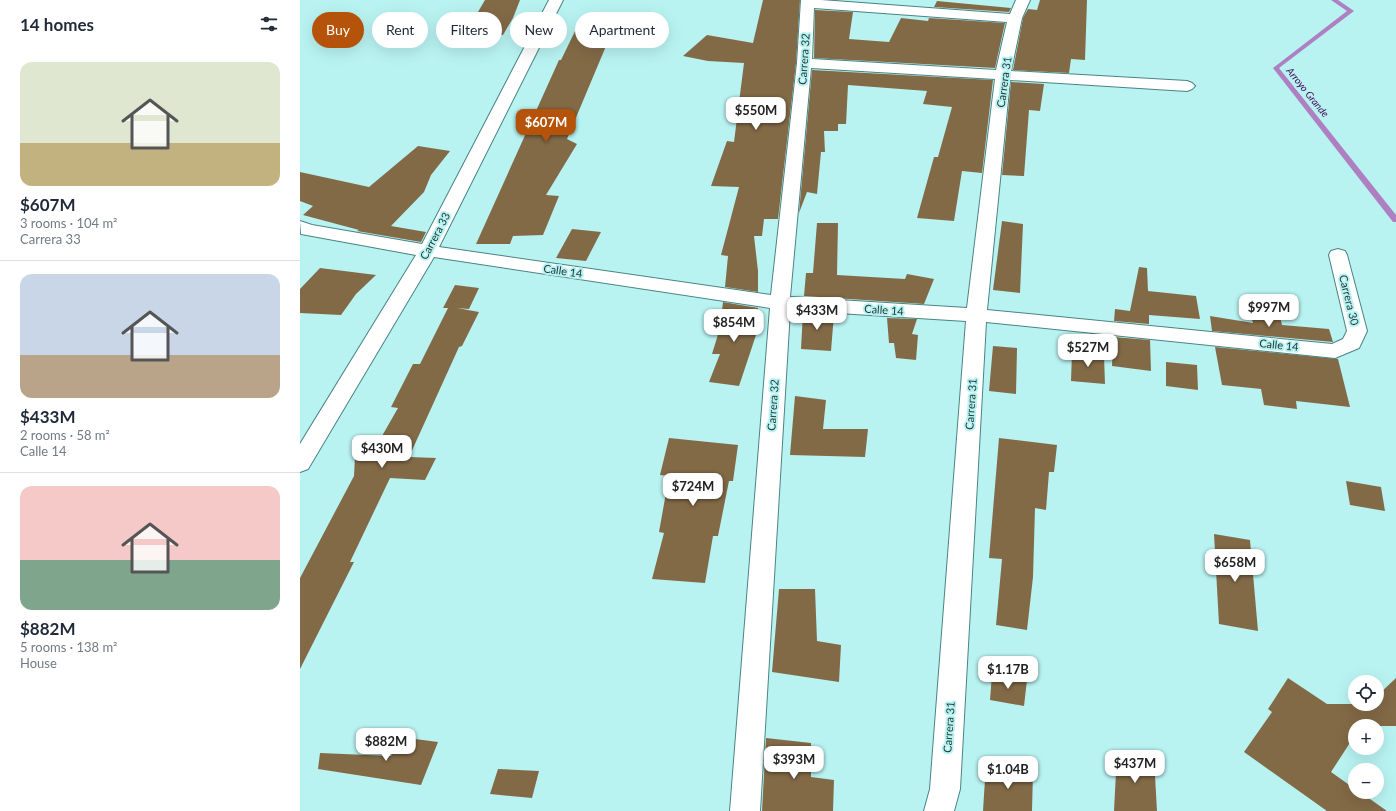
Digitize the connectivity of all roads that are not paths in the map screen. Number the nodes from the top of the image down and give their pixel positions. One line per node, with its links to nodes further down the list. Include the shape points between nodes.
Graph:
1 (556, 0): 8 (street, Carrera 33)
2 (807, 1): 3 (street); 4 (street, Carrera 32)
3 (1019, 9): 5 (street, Carrera 31)
4 (804, 63): 5 (street); 10 (street, Carrera 32)
5 (1003, 74): 6 (street); 11 (street, Carrera 31)
6 (1187, 86)
7 (302, 231): 8 (street, Calle 14)
8 (428, 251): 10 (street, Calle 14); 13 (street, Carrera 33)
9 (1338, 255): 12 (street, Carrera 30, via 1357,331)
10 (780, 303): 11 (street, Calle 14); 14 (street, Carrera 32)
11 (976, 316): 12 (street, Calle 14, via 1335,351); 15 (street, Carrera 31, via 945,789)
12 (1352, 343)
13 (300, 463)
14 (745, 811)
15 (940, 811)

